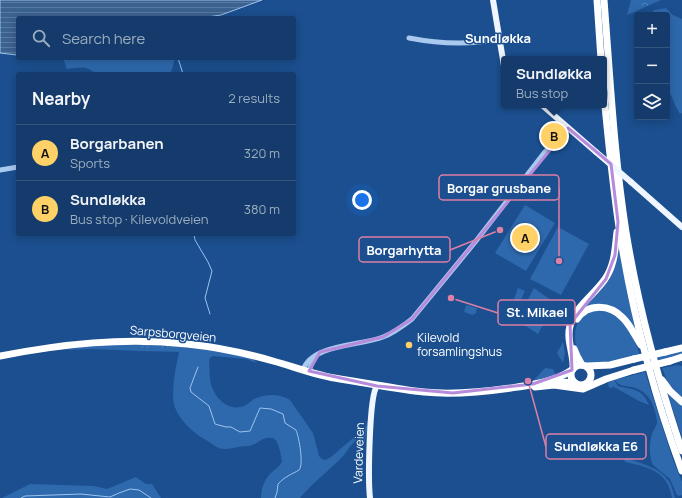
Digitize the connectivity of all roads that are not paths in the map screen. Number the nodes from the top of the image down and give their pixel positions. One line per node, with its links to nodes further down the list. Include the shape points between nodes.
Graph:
1 (493, 0): 5 (main road)
2 (597, 0): 7 (highway)
3 (604, 0): 23 (highway, via 616,155 626,232)
4 (409, 38): 5 (street, via 464,44)
5 (500, 39): 6 (main road)
6 (503, 56)
7 (601, 56)
8 (545, 108): 10 (main road)
9 (605, 108): 13 (highway)
10 (568, 128): 14 (main road, bridge); 21 (street, via 543,155 412,319 383,337 320,352)
11 (16, 168): 12 (street)
12 (0, 170)
13 (618, 222): 16 (highway); 20 (highway, via 610,271 603,283 575,314 570,324)
14 (682, 227)
15 (682, 348): 19 (highway, bridge, via 610,365)
16 (645, 352): 19 (highway, via 620,315 604,307 592,308 582,314 573,327 575,353); 30 (highway)
17 (0, 356): 21 (highway, Sarpsborgveien, via 68,345 115,341 147,342 230,350)
18 (682, 357): 22 (highway, bridge)
19 (584, 366): 20 (highway); 24 (highway, via 591,374)
20 (573, 369): 25 (highway, via 572,378); 27 (highway, Sarpsborgveien, via 556,378 533,384 478,392 425,392)
21 (306, 370): 27 (highway, Sarpsborgveien)
22 (634, 370): 24 (highway, via 602,376); 26 (highway, via 583,389)
23 (657, 372): 28 (highway, via 670,391); 29 (highway)
24 (589, 382): 25 (highway, via 584,385)
25 (575, 383): 26 (highway, Sarpsborgveien, via 561,382)
26 (535, 387): 27 (highway, Sarpsborgveien, via 452,396 417,395)
27 (377, 388): 31 (main road, Vardeveien, via 372,409 368,467)
28 (682, 402)
29 (682, 451)
30 (682, 471)
31 (370, 498)

